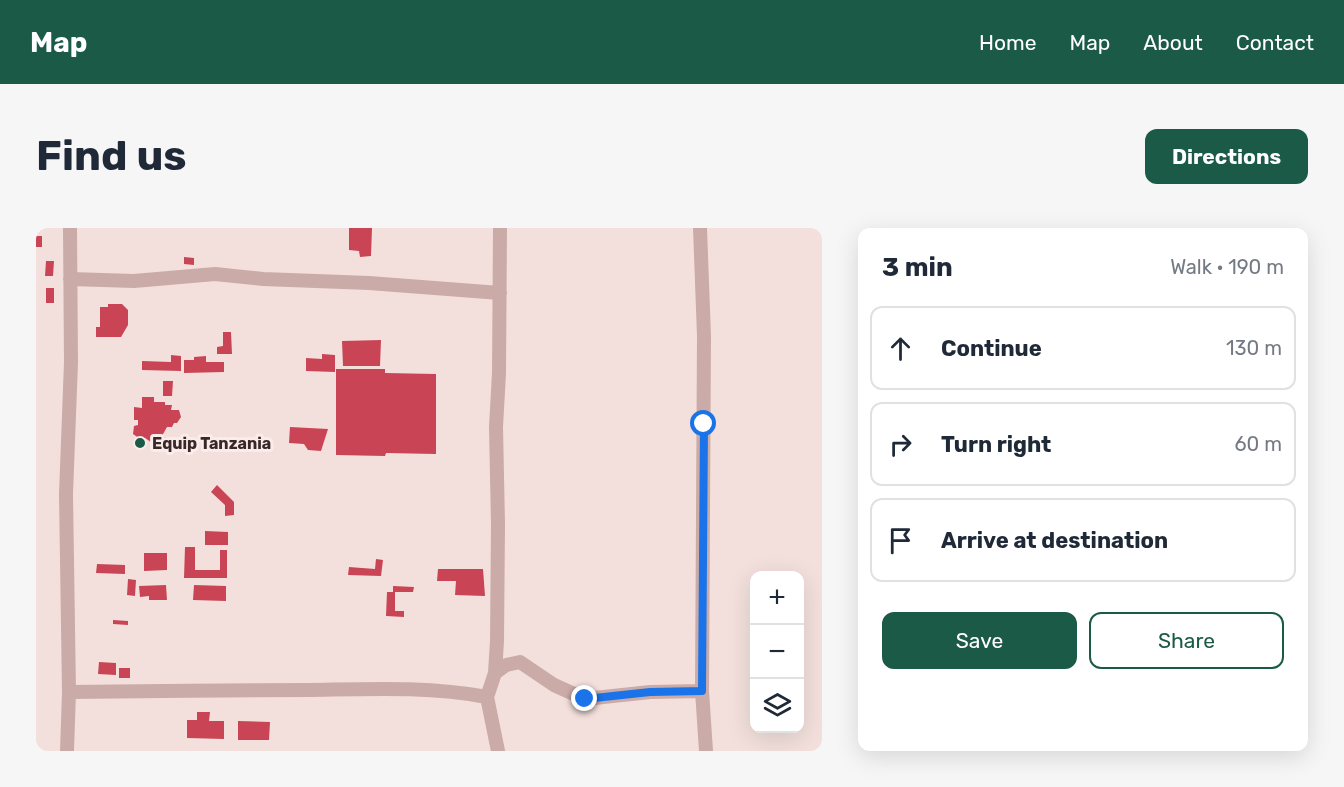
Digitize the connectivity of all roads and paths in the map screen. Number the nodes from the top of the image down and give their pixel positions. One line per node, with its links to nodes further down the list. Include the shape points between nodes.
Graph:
1 (70, 228): 4 (street)
2 (500, 228): 5 (street)
3 (700, 228): 7 (street, via 704,347)
4 (70, 279): 5 (street, via 134,281 215,274); 8 (street, via 66,514)
5 (500, 294): 6 (street)
6 (495, 673): 7 (street, via 506,664 520,662 585,699); 9 (street)
7 (702, 691): 12 (street)
8 (69, 692): 9 (street, via 384,689 463,692); 10 (street)
9 (487, 697): 11 (street)
10 (67, 751)
11 (498, 751)
12 (706, 751)

